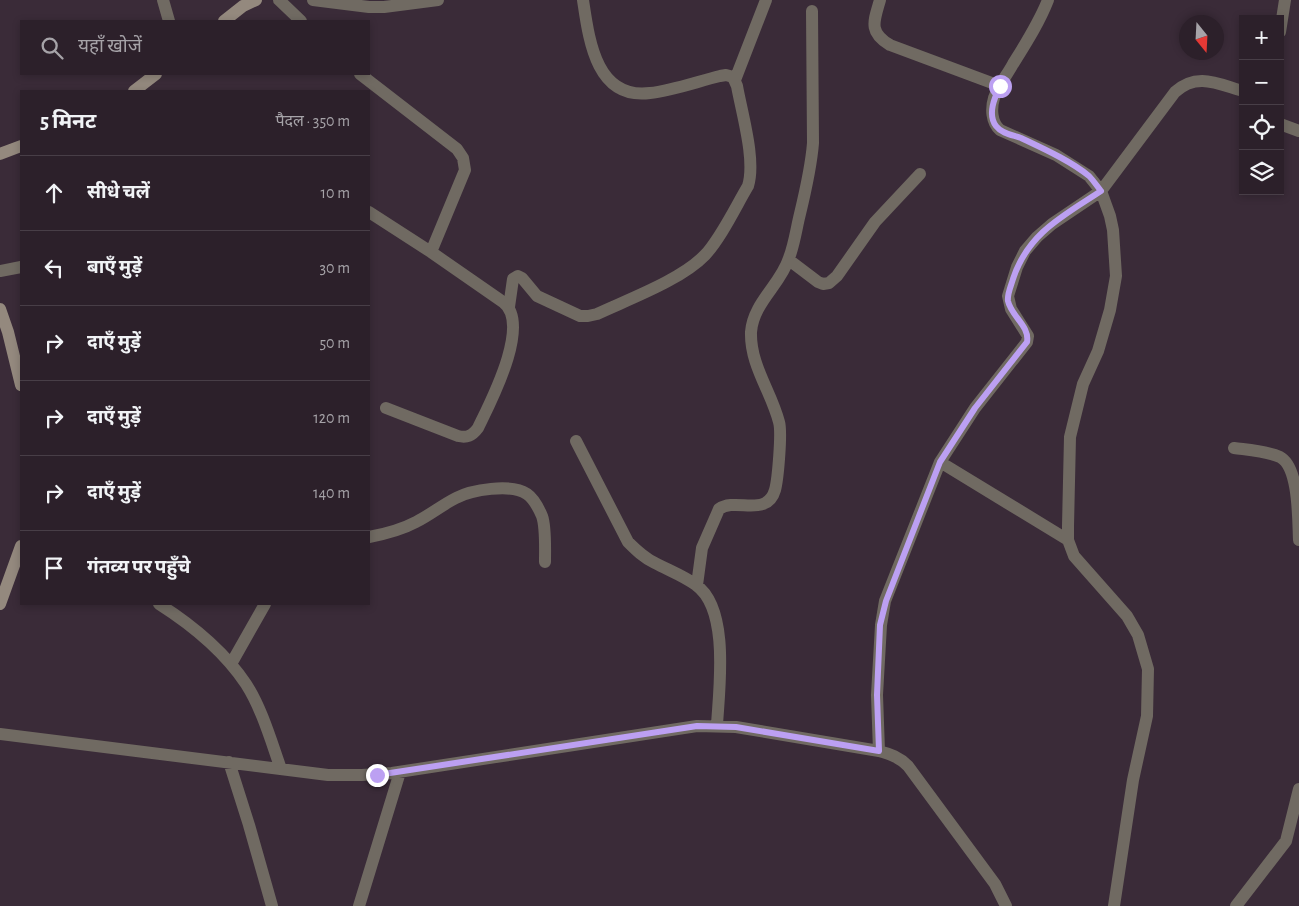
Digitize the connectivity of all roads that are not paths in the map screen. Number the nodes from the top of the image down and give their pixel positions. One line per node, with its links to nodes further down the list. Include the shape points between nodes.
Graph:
1 (163, 0): 13 (street)
2 (256, 0): 14 (main road)
3 (279, 0): 15 (street)
4 (313, 0): 5 (street, via 384,7)
5 (438, 0)
6 (583, 0): 18 (street, via 598,62 606,77 619,89 650,93 726,74)
7 (766, 0): 18 (street)
8 (880, 0): 19 (street, via 874,24 881,40)
9 (1048, 0): 19 (street, via 1042,18)
10 (1285, 0): 12 (street)
11 (812, 11): 30 (street, via 813,143)
12 (1283, 15)
13 (169, 20)
14 (225, 20)
15 (300, 20)
16 (155, 75): 20 (main road)
17 (361, 75): 29 (street, via 457,149 463,158 465,170)
18 (735, 80): 33 (street, via 751,165 750,178 706,254 683,273 592,316 580,316 537,296 518,276 513,279)
19 (1000, 86): 27 (street, via 992,114 996,127 1056,155 1089,176)
20 (135, 90)
21 (1239, 90): 27 (street, via 1197,80 1181,86)
22 (1284, 125): 23 (street)
23 (1299, 131)
24 (20, 146): 25 (main road)
25 (0, 154)
26 (920, 174): 30 (street, via 875,222 829,284 818,282)
27 (1101, 191): 39 (street, via 1052,224 1025,251 1008,296 1011,309 1028,336 1027,342 975,408); 41 (street, via 1113,230 1116,276 1104,335 1083,384 1070,437)
28 (370, 213): 29 (street)
29 (431, 252): 33 (street)
30 (789, 260): 45 (street, via 756,314 751,330 752,351 780,423 775,490 761,505 727,505 719,509 702,548)
31 (20, 267): 32 (street)
32 (0, 271)
33 (509, 307): 36 (street, via 514,320 506,366 474,434 458,436)
34 (0, 309): 35 (main road)
35 (20, 381)
36 (386, 408)
37 (576, 441): 45 (street, via 628,542 640,554)
38 (1234, 448): 42 (street, via 1272,454 1291,467 1298,490)
39 (940, 462): 41 (street); 52 (street, via 882,613 877,695)
40 (370, 537): 44 (street, via 403,528 457,498 496,489 513,490 527,494 543,518)
41 (1068, 540): 60 (street, via 1078,562 1127,616 1138,635 1148,669 1147,716 1133,780)
42 (1299, 540)
43 (20, 549): 46 (main road)
44 (545, 562)
45 (697, 585): 50 (street, via 711,603 721,653)
46 (0, 604)
47 (160, 605): 49 (street, via 188,624)
48 (264, 605): 49 (street)
49 (231, 664): 54 (street, via 260,714)
50 (717, 725): 52 (street); 55 (street, via 681,727)
51 (0, 734): 53 (street)
52 (879, 751): 59 (street, via 895,756 908,766 995,884)
53 (229, 762): 54 (street); 57 (street)
54 (281, 769): 55 (street, via 345,775)
55 (400, 772): 58 (street)
56 (1299, 789): 61 (street, via 1286,841)
57 (272, 906)
58 (359, 906)
59 (1006, 906)
60 (1114, 906)
61 (1236, 906)

